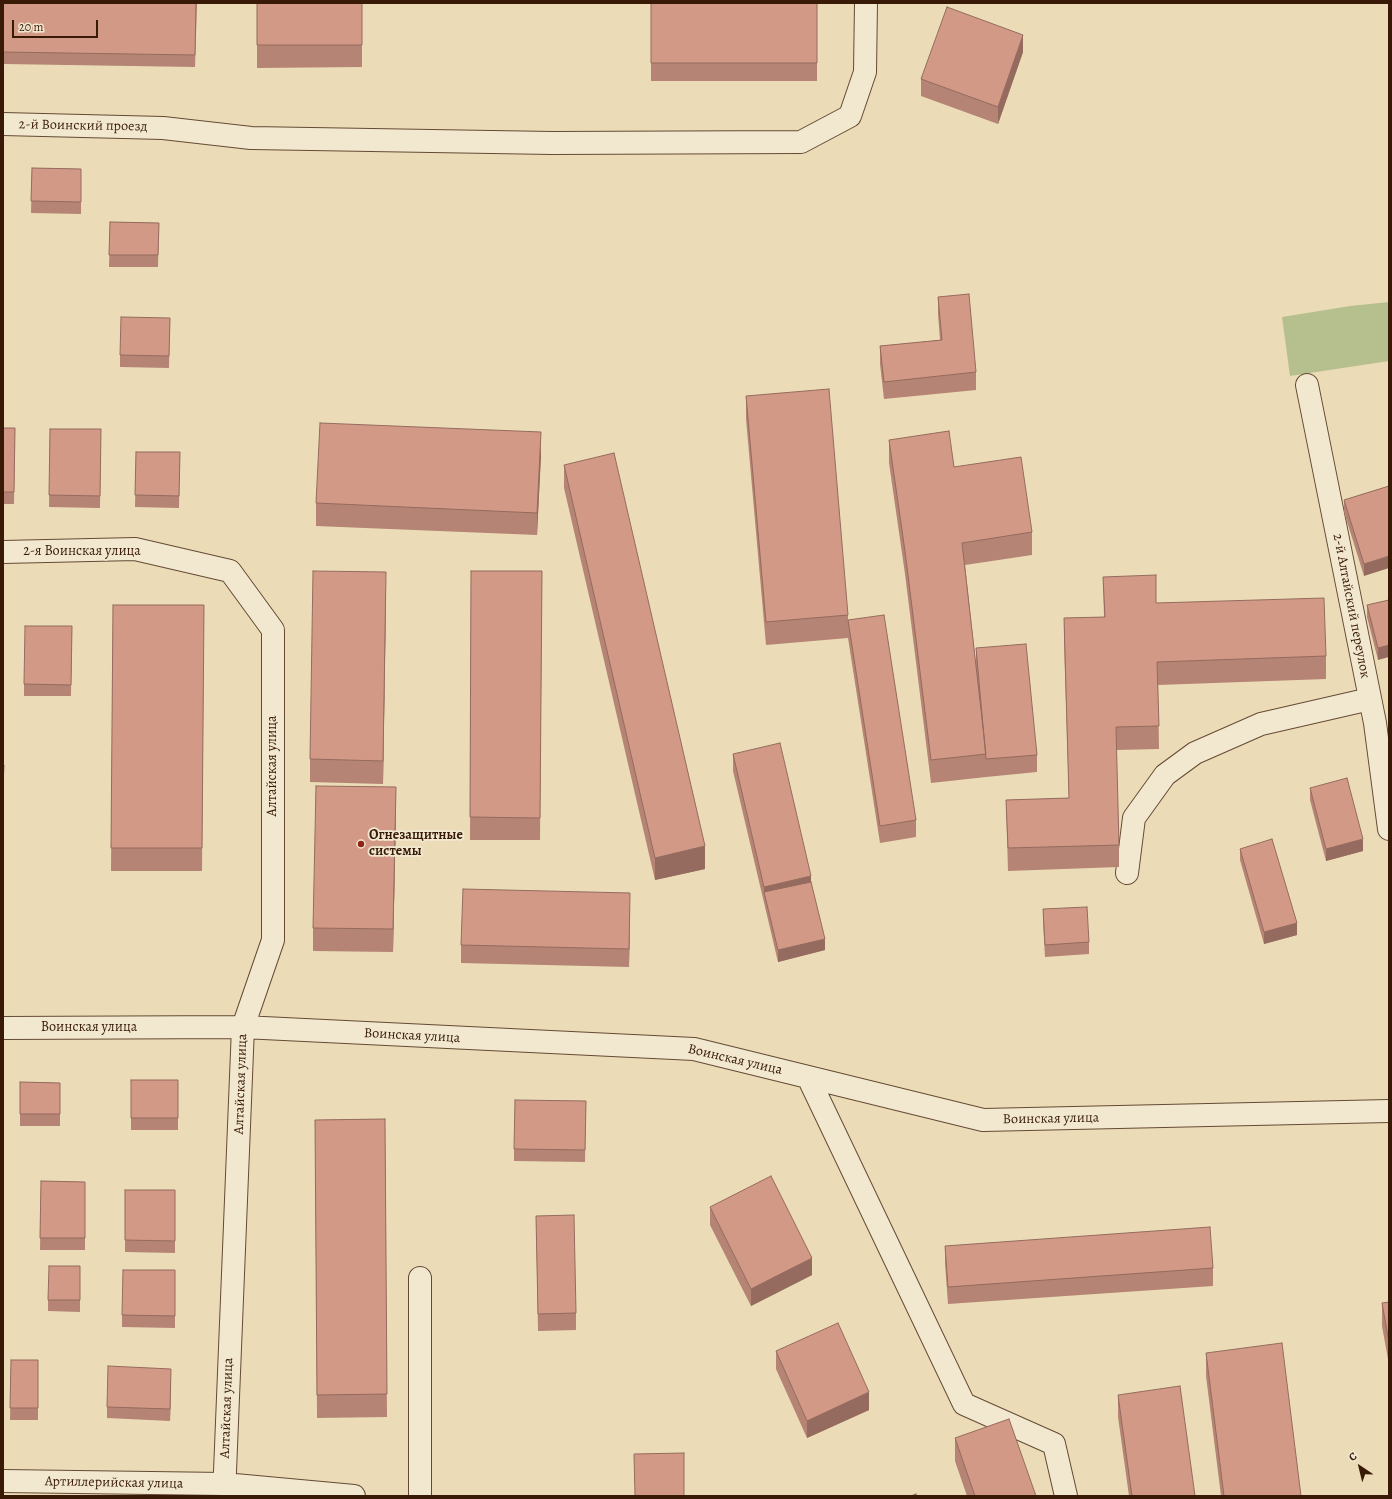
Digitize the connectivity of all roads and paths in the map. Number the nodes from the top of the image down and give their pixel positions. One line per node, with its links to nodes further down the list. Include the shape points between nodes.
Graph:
1 (866, 3): 2 (street, 2-й Воинский проезд, via 865,72 850,116 801,142 552,143 259,138 164,128)
2 (3, 124)
3 (1307, 385): 6 (street, 2-й Алтайский переулок)
4 (3, 552): 5 (street, 2-я Воинская улица, via 135,549)
5 (230, 571): 10 (street, Алтайская улица, via 273,630 273,940)
6 (1370, 699): 7 (street, 2-й Алтайский переулок); 8 (street, via 1261,724 1195,753 1165,775 1134,818)
7 (1389, 829)
8 (1127, 873)
9 (3, 1028): 10 (street, Воинская улица)
10 (243, 1028): 11 (street, Воинская улица, via 694,1049); 15 (street, Алтайская улица)
11 (808, 1077): 12 (street, Воинская улица, via 983,1120); 18 (street, via 964,1404 1054,1444)
12 (1389, 1111)
13 (420, 1278): 17 (street)
14 (3, 1481): 15 (street, Артиллерийская улица)
15 (224, 1490): 16 (street, Артиллерийская улица)
16 (354, 1496)
17 (420, 1496)
18 (1066, 1496)

